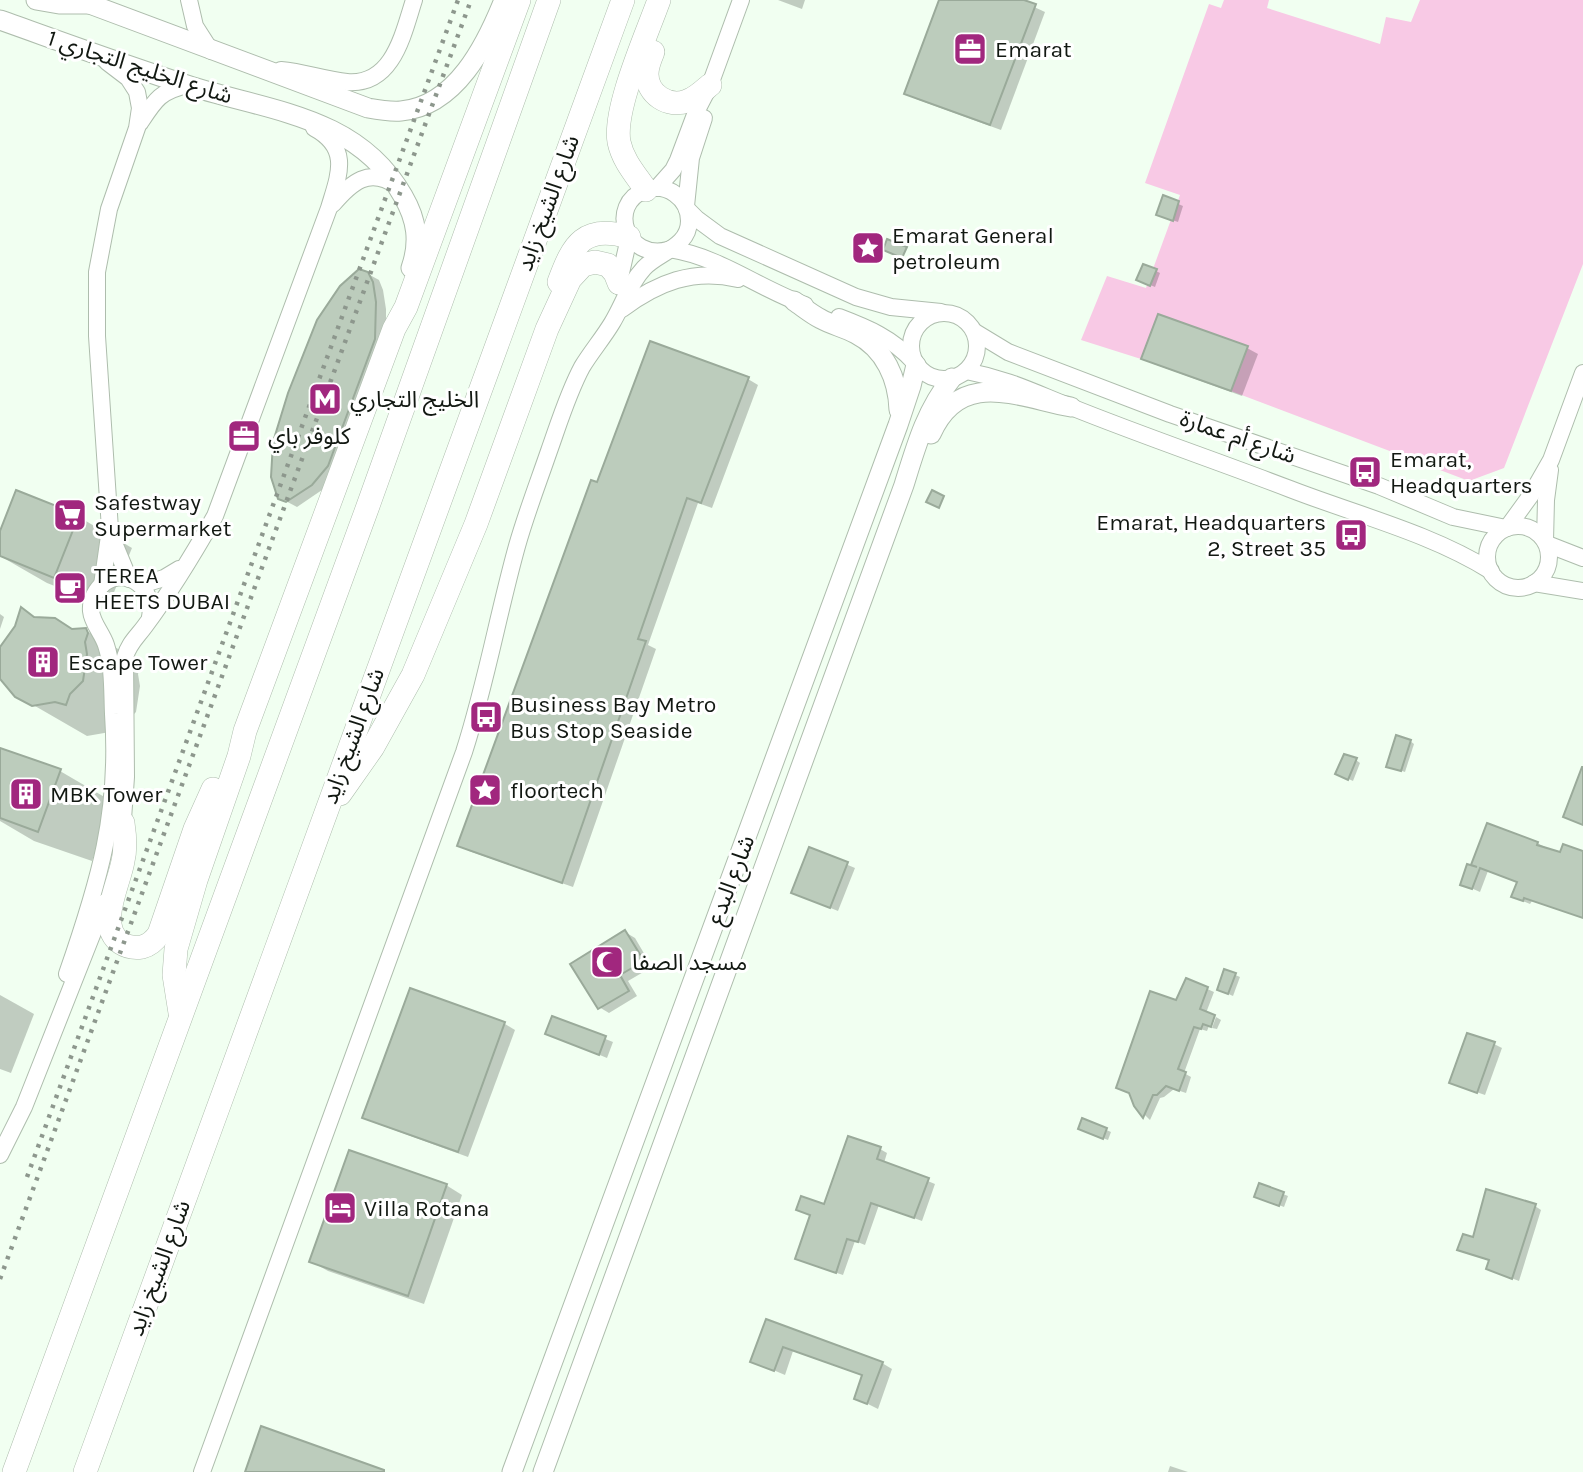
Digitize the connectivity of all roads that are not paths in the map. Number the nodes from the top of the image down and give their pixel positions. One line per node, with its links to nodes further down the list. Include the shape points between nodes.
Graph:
1 (36, 0): 11 (main road)
2 (189, 0): 13 (street, via 195,26)
3 (414, 0): 15 (street, via 393,58 375,75 351,82)
4 (505, 0): 15 (main road, شارع الخليج التجاري 1, via 470,65 443,95 410,110 368,108)
5 (519, 0): 31 (highway)
6 (549, 0): 60 (highway)
7 (623, 0): 56 (highway, شارع الشيخ زايد)
8 (659, 0): 21 (highway, via 618,119 624,155)
9 (664, 0): 17 (highway, via 663,23 647,69 650,89 675,103)
10 (741, 0): 17 (street)
11 (85, 2): 13 (main road, شارع الخليج التجاري 1)
12 (0, 20): 14 (main road, شارع الخليج التجاري 1)
13 (211, 51): 15 (main road, شارع الخليج التجاري 1)
14 (90, 52): 16 (main road, شارع الخليج التجاري 1); 19 (street, via 133,85 140,108)
15 (265, 69)
16 (188, 85): 18 (main road, شارع الخليج التجاري 1); 19 (street, via 160,96)
17 (710, 85): 21 (street, via 673,170); 23 (street, via 691,158)
18 (280, 112): 20 (main road, شارع الخليج التجاري 1, via 311,119 351,139); 22 (street, via 320,132 334,146 340,165)
19 (137, 128): 43 (street, via 109,209 97,272)
20 (398, 187): 22 (street, via 383,179 365,178 349,185); 31 (main road, شارع الخليج التجاري 1, via 417,235)
21 (652, 189): 23 (street, via 674,193); 24 (street, via 638,194 626,209)
22 (329, 208): 46 (street, via 215,516)
23 (687, 208): 25 (street, via 688,228); 30 (street, via 720,236 856,297 891,307)
24 (629, 237): 25 (street, via 646,251); 26 (street); 32 (highway, via 592,234 574,247 553,298)
25 (669, 250): 27 (street, via 713,260); 29 (street, via 642,270)
26 (620, 283): 32 (highway, via 608,265 583,265 570,279); 34 (street)
27 (757, 284): 28 (street); 29 (street, via 718,275 690,276 659,285)
28 (794, 301): 35 (street, via 884,336); 39 (main road, via 878,351 897,386)
29 (618, 311): 34 (street)
30 (941, 312): 33 (street, via 957,315); 35 (street, via 917,326 911,344)
31 (394, 329): 55 (highway)
32 (547, 329): 56 (highway, via 476,524 413,675 373,747)
33 (975, 332): 37 (street, via 977,349 972,365); 42 (street, شارع أم عمارة, via 1008,352 1170,414 1379,486 1453,517)
34 (600, 341): 65 (street, via 571,391 523,527 464,752)
35 (915, 363): 37 (street, via 934,378); 39 (main road, شارع البدع)
36 (1583, 373): 40 (street)
37 (959, 374): 38 (street, شارع أم عمارة, via 1011,381); 41 (main road, شارع البدع, via 928,413)
38 (1071, 407): 41 (main road, via 992,391 964,397 940,417); 47 (street, شارع أم عمارة, via 1450,547)
39 (898, 425): 58 (main road, شارع البدع)
40 (1551, 460): 42 (street); 44 (street)
41 (904, 485): 59 (main road, شارع البدع)
42 (1507, 528): 44 (street, via 1528,527); 47 (street, via 1488,551)
43 (110, 529): 48 (street, via 117,555); 50 (street)
44 (1546, 542): 45 (street); 49 (street, via 1548,566)
45 (1583, 558)
46 (184, 566): 48 (street, via 164,578); 52 (street)
47 (1491, 570): 49 (street, via 1499,581 1511,586)
48 (135, 582): 50 (street, via 120,578); 52 (street, via 150,600)
49 (1534, 583): 51 (street)
50 (102, 585): 53 (street, via 92,601 93,620)
51 (1583, 591)
52 (150, 617): 54 (street)
53 (99, 628): 54 (street, via 116,638); 61 (street, via 109,655 114,728 110,825 94,896)
54 (136, 635): 57 (street, via 124,665)
55 (245, 731): 57 (highway, via 195,829 159,934 133,948 119,942 109,921 124,860); 60 (highway, via 176,948 174,975)
56 (324, 813): 64 (highway, شارع الشيخ زايد)
57 (123, 823): 61 (street, via 106,900)
58 (727, 893): 59 (main road, via 729,913 709,973 711,982); 66 (main road, شارع البدع)
59 (722, 990): 67 (main road, شارع البدع)
60 (180, 1014): 63 (highway)
61 (38, 1067): 62 (street)
62 (0, 1155)
63 (14, 1472)
64 (85, 1472)
65 (202, 1472)
66 (512, 1472)
67 (543, 1472)

